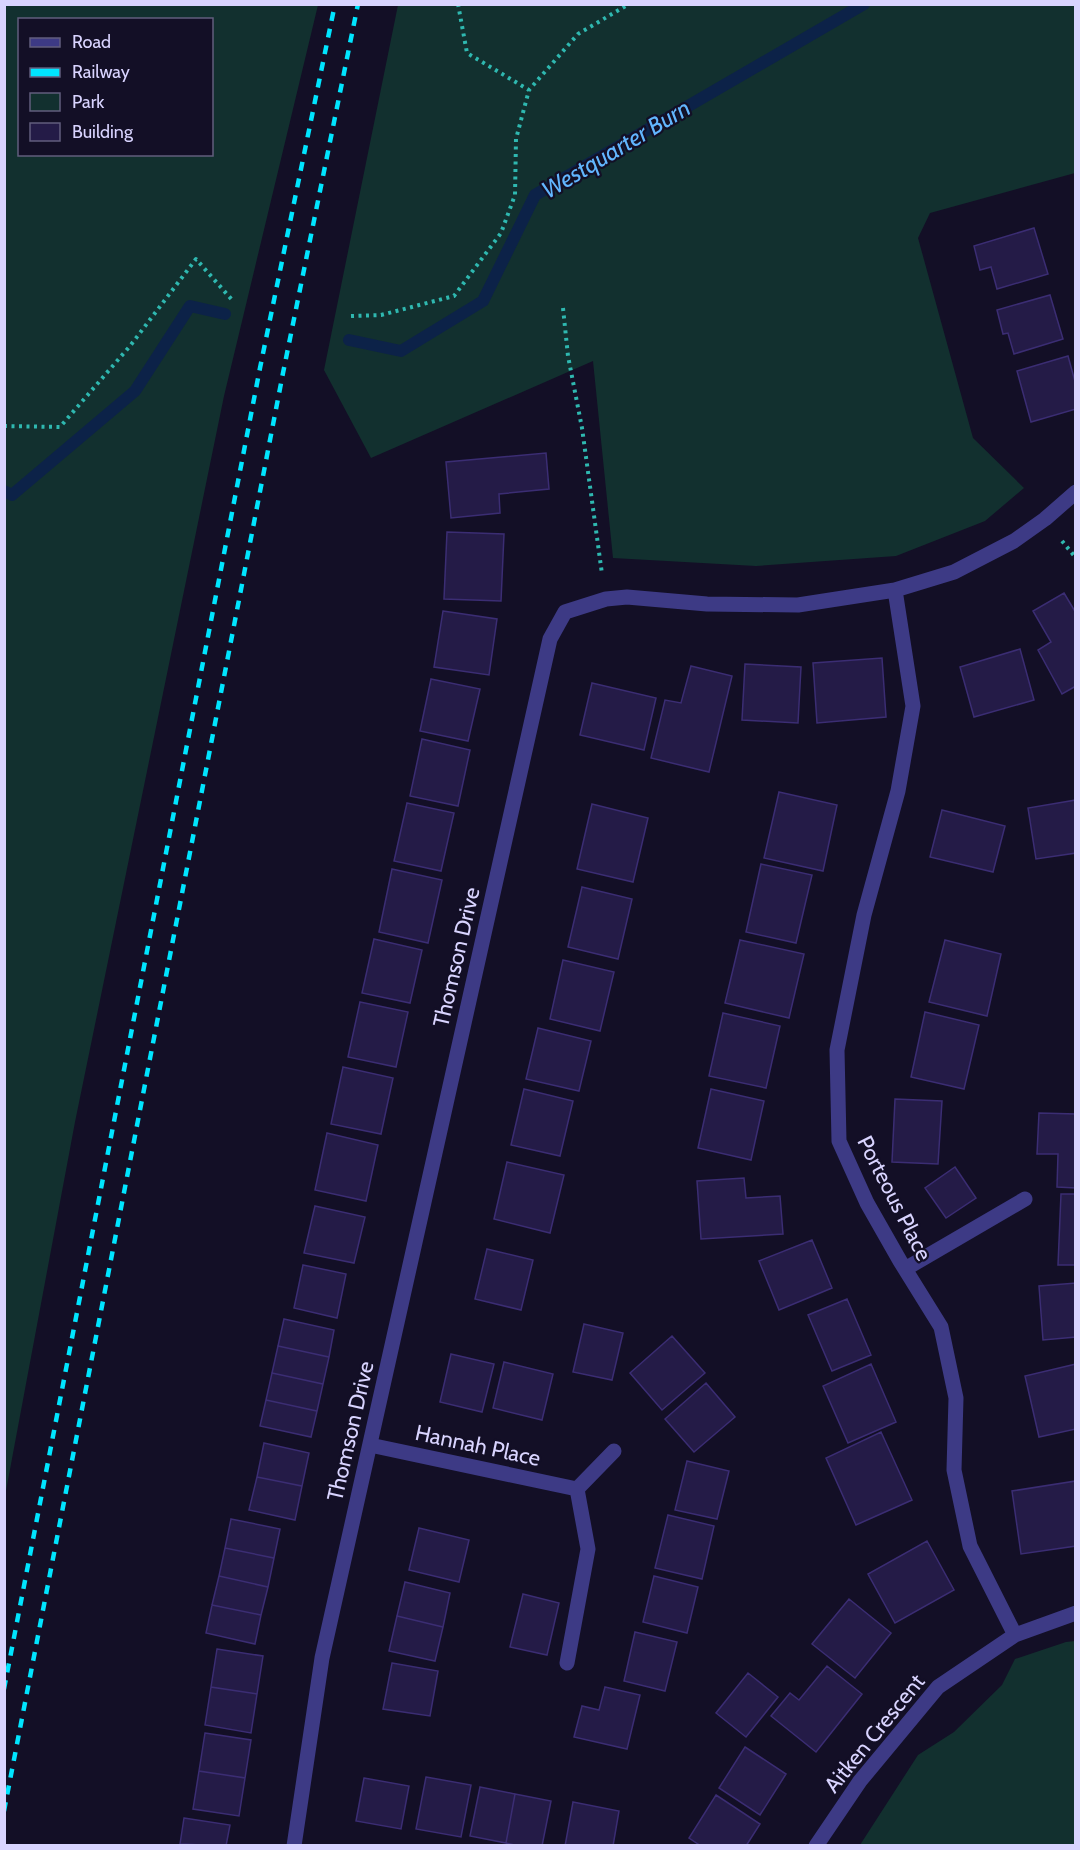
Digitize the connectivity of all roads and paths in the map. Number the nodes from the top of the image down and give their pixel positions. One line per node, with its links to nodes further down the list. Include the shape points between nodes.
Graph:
1 (458, 4): 3 (path, via 467,53)
2 (629, 4): 3 (path, via 578,34)
3 (529, 90): 6 (path, via 516,139 515,195 501,233 454,296 381,315)
4 (233, 301): 7 (path, via 196,259 130,346 60,427)
5 (563, 308): 9 (path)
6 (351, 316)
7 (4, 426)
8 (1076, 492): 10 (street, Thomson Drive, via 1014,541 954,572)
9 (598, 539)
10 (896, 590): 12 (street, Porteous Place, via 913,706 898,791 864,915 837,1050 839,1142 867,1203); 13 (street, Thomson Drive, via 798,605 616,598 565,612 550,639)
11 (1025, 1199): 12 (street)
12 (905, 1269): 17 (street, Porteous Place, via 941,1327 956,1398 954,1470 970,1546)
13 (370, 1445): 15 (street, Hannah Place); 19 (street, Thomson Drive, via 322,1658)
14 (614, 1451): 15 (street)
15 (577, 1489): 18 (street, via 588,1549)
16 (1076, 1613): 17 (street, Aitken Crescent)
17 (1015, 1635): 20 (street, Aitken Crescent, via 938,1687 860,1781)
18 (567, 1663)
19 (294, 1845)
20 (816, 1845)

